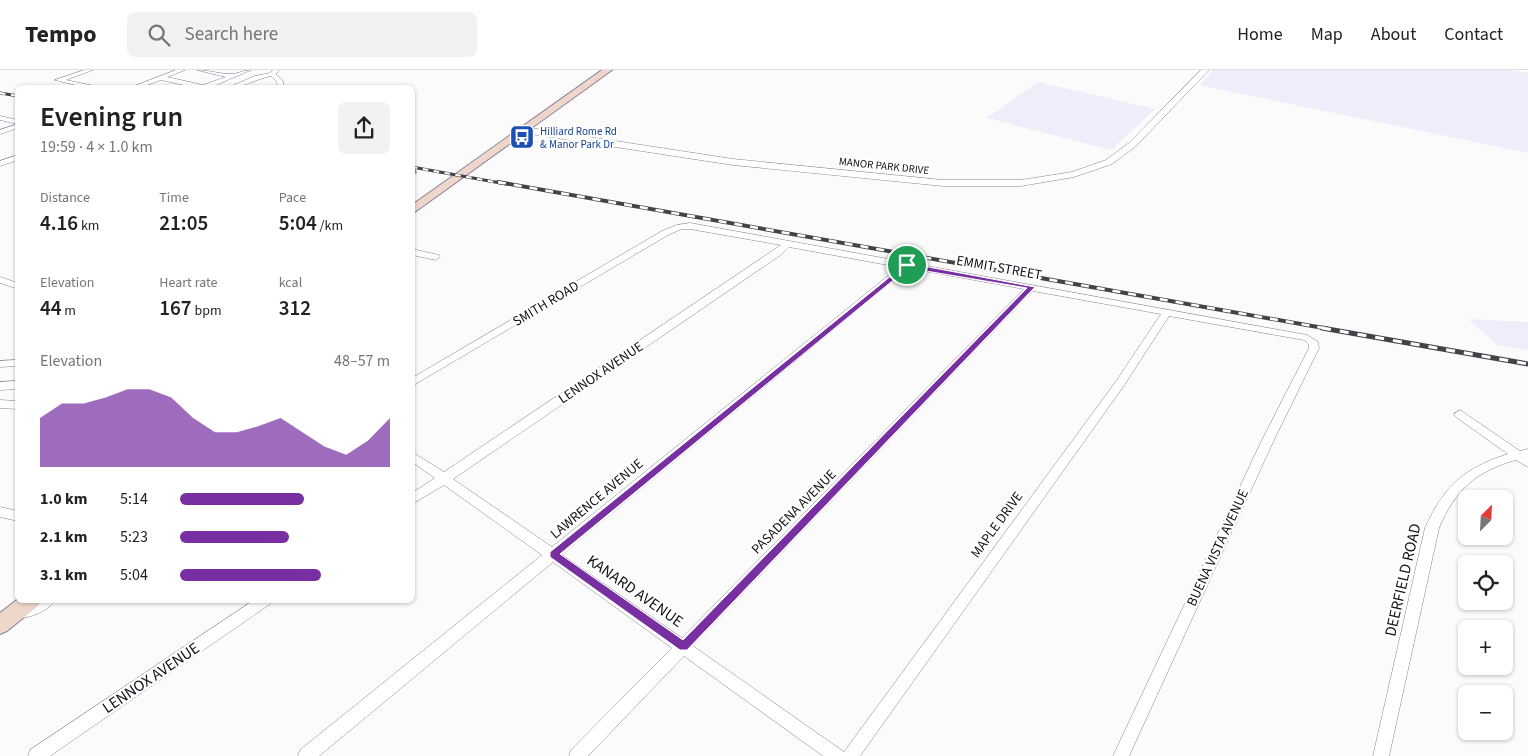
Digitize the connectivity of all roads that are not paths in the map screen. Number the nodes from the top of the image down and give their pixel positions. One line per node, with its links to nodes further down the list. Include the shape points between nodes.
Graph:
1 (90, 70): 10 (street, via 58,80)
2 (182, 70): 9 (street)
3 (200, 70): 8 (street)
4 (248, 70): 8 (street)
5 (608, 70): 19 (main road)
6 (1205, 70): 19 (street, MANOR PARK DRIVE, via 1132,145 1109,162 1074,174 1021,183 943,183 733,162)
7 (274, 72): 14 (street); 15 (street)
8 (232, 76): 13 (street)
9 (159, 78): 11 (street); 12 (street)
10 (85, 85)
11 (140, 85)
12 (193, 85)
13 (208, 85)
14 (237, 85)
15 (281, 85)
16 (0, 118): 17 (street)
17 (15, 123)
18 (15, 125): 20 (street)
19 (524, 130): 23 (main road)
20 (0, 132)
21 (15, 158): 22 (street)
22 (0, 164)
23 (415, 209)
24 (680, 227): 25 (street, EMMIT STREET); 36 (street, SMITH ROAD)
25 (787, 244): 28 (street, EMMIT STREET); 44 (street, LENNOX AVENUE)
26 (415, 253): 27 (street)
27 (436, 257)
28 (907, 265): 31 (street, EMMIT STREET); 48 (street, LAWRENCE AVENUE)
29 (0, 280): 30 (street)
30 (15, 285)
31 (1032, 287): 32 (street, EMMIT STREET); 53 (street, PASADENA AVENUE)
32 (1166, 312): 33 (street, EMMIT STREET, via 1294,334); 58 (street, MAPLE DRIVE, via 1120,382)
33 (1312, 340): 59 (street, BUENA VISTA AVENUE, via 1314,348)
34 (15, 363): 35 (street)
35 (0, 364)
36 (415, 381)
37 (15, 385): 38 (street)
38 (0, 386)
39 (0, 404): 40 (street)
40 (15, 405)
41 (1460, 414): 42 (street)
42 (1525, 457): 60 (street, DEERFIELD ROAD, via 1494,462 1465,478 1440,507 1432,528)
43 (415, 458): 44 (street, KANARD AVENUE)
44 (444, 479): 45 (street, LENNOX AVENUE); 48 (street, KANARD AVENUE)
45 (415, 498)
46 (0, 512): 47 (street)
47 (15, 515)
48 (553, 554): 53 (street, KANARD AVENUE); 55 (street, LAWRENCE AVENUE)
49 (27, 603): 52 (main road)
50 (43, 603): 52 (street)
51 (262, 603): 54 (street, LENNOX AVENUE)
52 (4, 622)
53 (684, 646): 56 (street, PASADENA AVENUE); 57 (street, KANARD AVENUE)
54 (36, 756)
55 (306, 756)
56 (577, 756)
57 (837, 756)
58 (850, 756)
59 (1121, 756)
60 (1381, 756)

